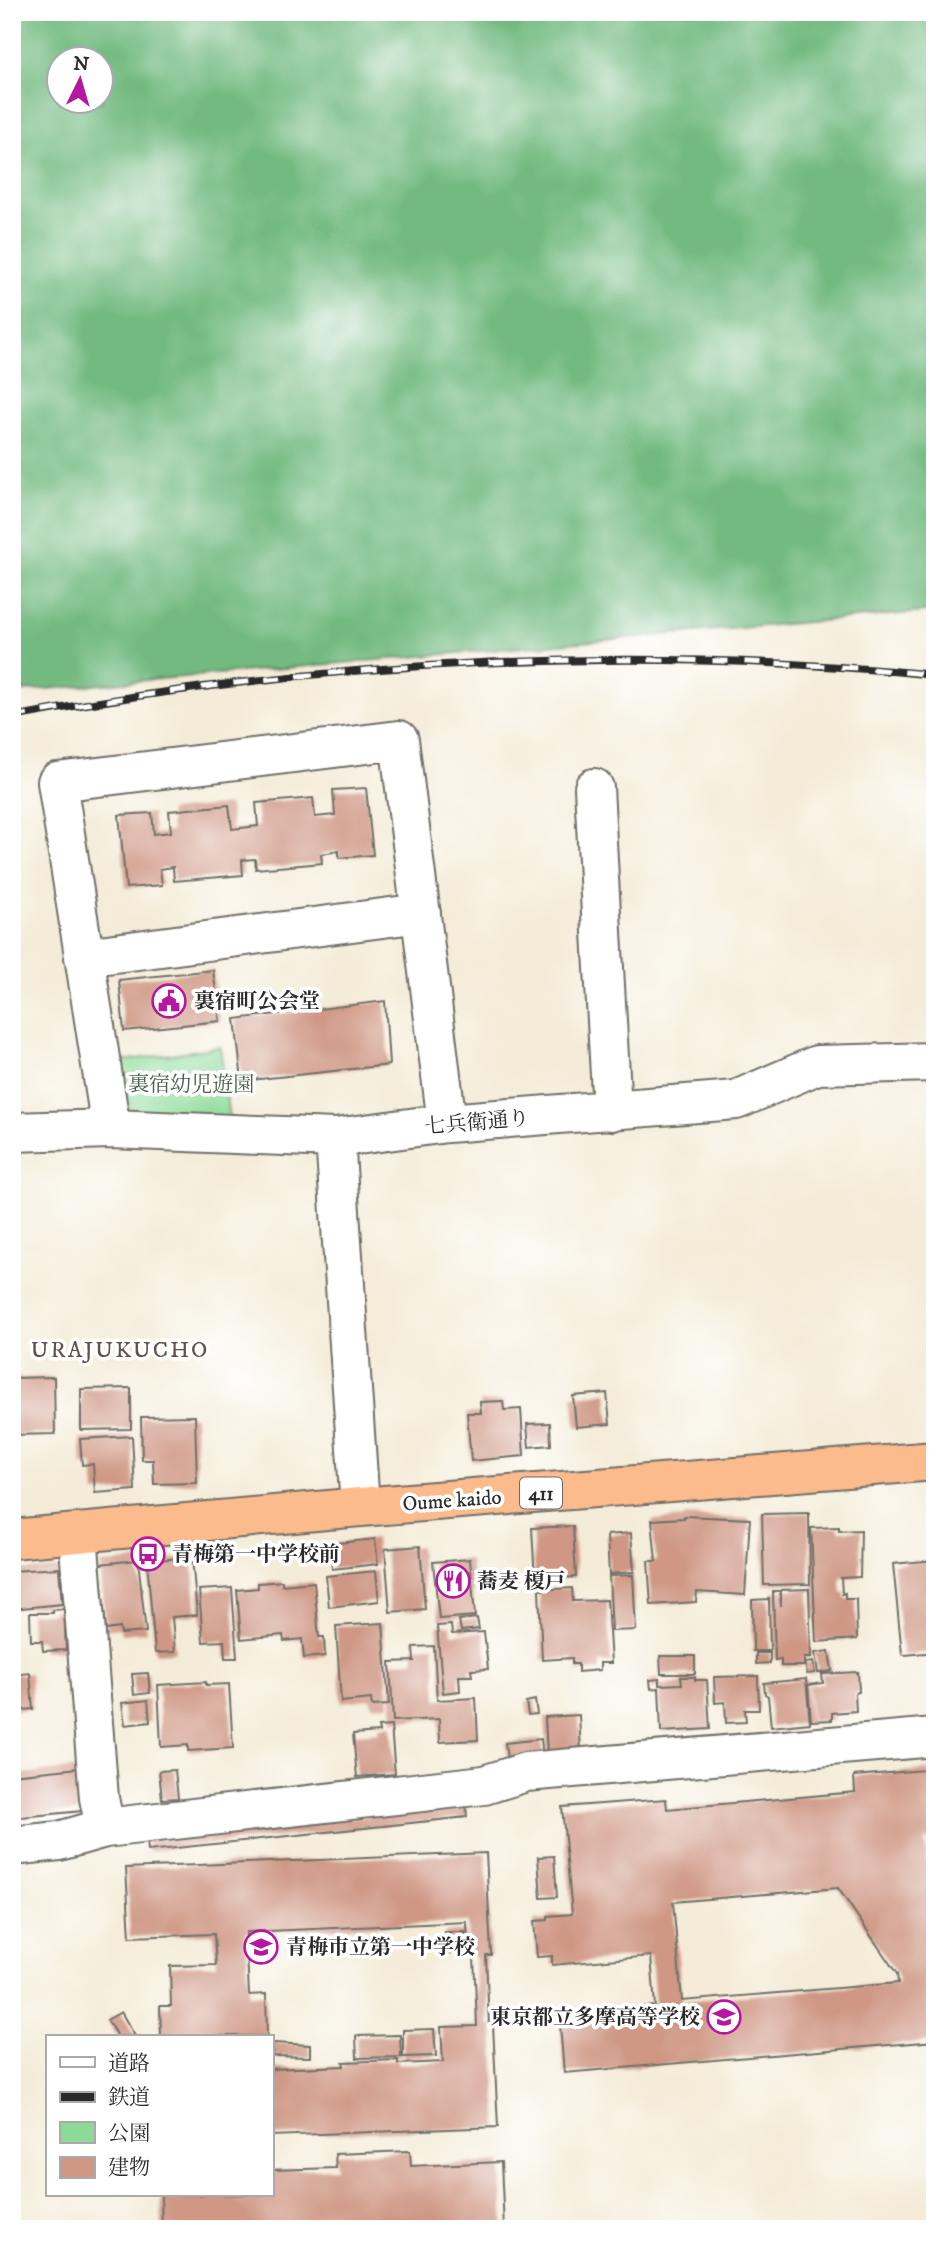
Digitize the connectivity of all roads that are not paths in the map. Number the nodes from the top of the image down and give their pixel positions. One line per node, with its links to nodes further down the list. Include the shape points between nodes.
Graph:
1 (594, 788): 5 (street)
2 (421, 913): 3 (street); 3 (street, via 399,740 57,782); 6 (street)
3 (85, 957): 7 (street)
4 (935, 1062): 5 (street, 七兵衛通り, via 817,1065 736,1100)
5 (611, 1111): 6 (street, 七兵衛通り)
6 (447, 1123): 9 (street, 七兵衛通り)
7 (111, 1129): 8 (street, 七兵衛通り); 9 (street, 七兵衛通り)
8 (12, 1132)
9 (335, 1138): 11 (street)
10 (935, 1461): 11 (highway, Oume kaido / 411)
11 (360, 1507): 12 (highway, Oume kaido / 411)
12 (78, 1534): 13 (highway, Oume kaido / 411); 15 (street)
13 (12, 1539)
14 (935, 1737): 15 (street, via 526,1772 484,1785)
15 (105, 1828): 16 (street, via 59,1841)
16 (12, 1846)

